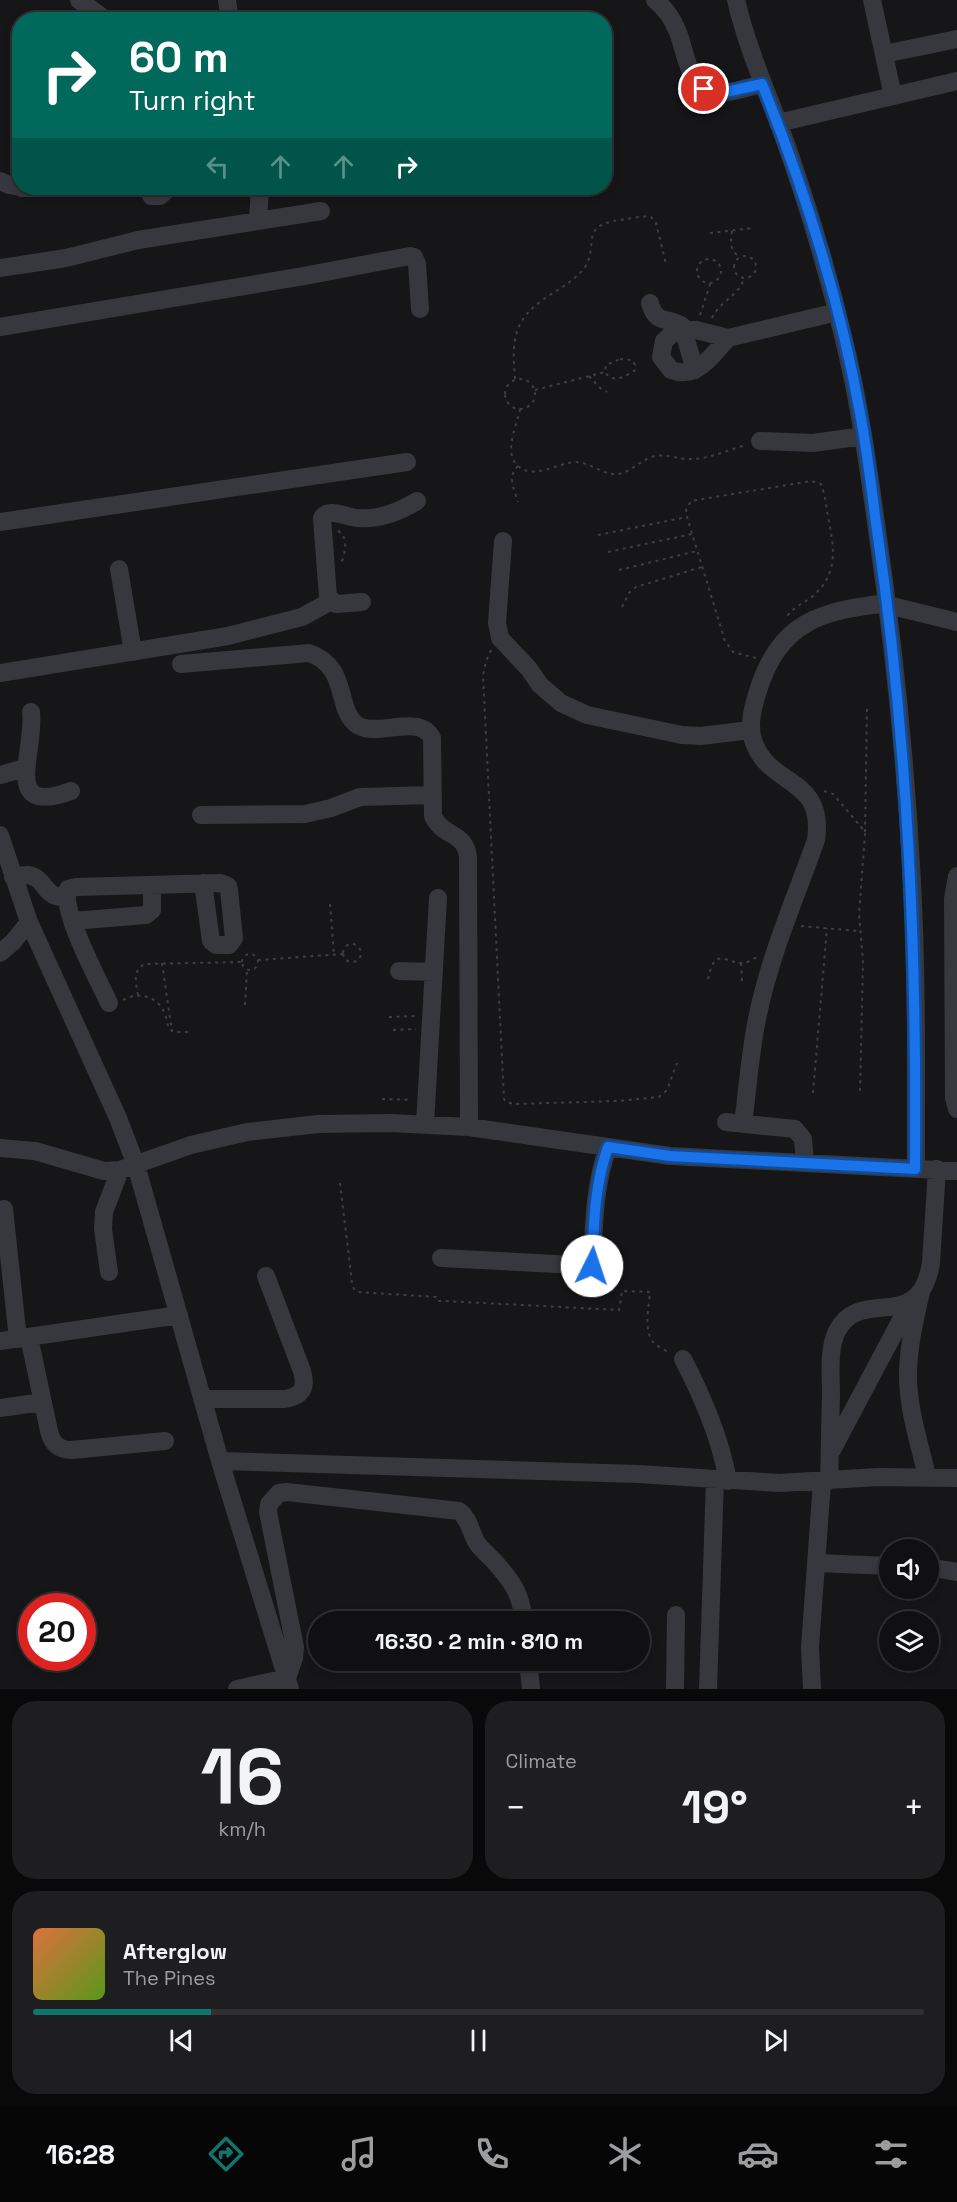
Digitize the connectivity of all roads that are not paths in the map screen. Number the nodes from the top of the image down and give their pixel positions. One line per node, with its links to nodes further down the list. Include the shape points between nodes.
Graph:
1 (79, 0): 5 (street)
2 (655, 0): 9 (street, via 671,17 692,76 704,89 721,93)
3 (736, 0): 9 (street)
4 (872, 0): 7 (street)
5 (95, 12)
6 (957, 39): 7 (street)
7 (884, 54): 10 (street)
8 (957, 81): 10 (street)
9 (762, 84): 11 (street)
10 (893, 96): 11 (street)
11 (778, 123): 20 (street)
12 (161, 195): 14 (street)
13 (260, 195): 16 (street)
14 (151, 196)
15 (321, 211): 16 (street)
16 (258, 219): 17 (street)
17 (0, 268)
18 (650, 303): 22 (street, via 657,317)
19 (420, 309): 21 (street, via 417,264 410,256)
20 (837, 312): 23 (street); 25 (street)
21 (0, 327)
22 (696, 330): 23 (street); 24 (street); 24 (street, via 669,335 661,357 671,370)
23 (728, 338): 24 (street)
24 (695, 370)
25 (863, 436): 26 (street, via 813,443); 34 (street)
26 (760, 441)
27 (406, 462): 29 (street)
28 (417, 501): 32 (street, via 381,517 323,514 327,592)
29 (0, 522)
30 (503, 541): 40 (street, via 496,623 500,638 549,694 587,715 682,735)
31 (119, 569): 36 (street)
32 (331, 601): 33 (street); 36 (street, via 286,622)
33 (362, 602)
34 (888, 604): 35 (street); 40 (street, via 838,610 803,625 789,637 771,661 755,700); 66 (street, via 903,741 912,883)
35 (957, 622)
36 (133, 652): 38 (street)
37 (181, 664): 44 (street, via 298,653 319,657 334,672 351,719 357,725 366,729 418,727 430,732)
38 (0, 673)
39 (31, 712): 41 (street, via 32,731)
40 (750, 730): 64 (street, via 762,757 805,792 818,823 816,840 776,946 734,1123 795,1129 803,1138)
41 (25, 768): 42 (street); 43 (street, via 24,782 33,795 41,799)
42 (0, 775)
43 (71, 791)
44 (433, 795): 45 (street, via 360,797 305,814); 61 (street, via 437,825 463,840 467,848)
45 (201, 815)
46 (0, 835): 48 (street)
47 (957, 876): 59 (street, via 953,890)
48 (13, 877): 51 (street, via 29,875 51,894); 54 (street)
49 (203, 883): 50 (street)
50 (152, 885): 51 (street, via 71,887); 53 (street, via 152,910 146,915)
51 (67, 897): 53 (street)
52 (438, 898): 57 (street)
53 (72, 921): 58 (street)
54 (28, 922): 55 (street); 65 (street, via 118,1118)
55 (0, 953)
56 (399, 971): 57 (street)
57 (434, 972): 60 (street)
58 (109, 1003)
59 (957, 1109)
60 (425, 1124): 61 (street); 65 (street, via 318,1124 248,1132 191,1145)
61 (469, 1127): 62 (street)
62 (608, 1147): 64 (street, via 670,1156); 71 (street, via 597,1187)
63 (0, 1148): 65 (street, via 36,1151 104,1170)
64 (805, 1163): 66 (street)
65 (128, 1167): 73 (street, via 104,1212); 76 (street)
66 (915, 1169): 67 (street)
67 (937, 1169): 68 (street); 75 (street, via 931,1263 928,1278)
68 (957, 1171)
69 (8, 1209): 77 (street)
70 (441, 1258): 71 (street)
71 (592, 1266): 72 (street)
72 (613, 1268)
73 (109, 1272)
74 (266, 1276): 79 (street, via 302,1371 302,1390 285,1400)
75 (915, 1297): 83 (street); 83 (street, via 895,1307 861,1310 847,1318 837,1331 831,1364); 85 (street, via 909,1396)
76 (178, 1315): 77 (street); 79 (street)
77 (16, 1339): 80 (street)
78 (683, 1359): 87 (street, via 711,1418 724,1460)
79 (202, 1399): 84 (street)
80 (42, 1402): 81 (street); 82 (street, via 51,1439 63,1450)
81 (0, 1408)
82 (165, 1441)
83 (830, 1454): 88 (street)
84 (220, 1461): 87 (street); 96 (street)
85 (927, 1476): 86 (street); 88 (street)
86 (957, 1478)
87 (721, 1480): 88 (street); 100 (street)
88 (826, 1482): 89 (street)
89 (817, 1563): 90 (street); 101 (street, via 810,1647)
90 (879, 1566)
91 (939, 1569): 92 (street)
92 (957, 1572)
93 (522, 1611): 96 (street, via 516,1589 480,1547 466,1516 459,1511 279,1493 269,1504 268,1512 293,1636)
94 (676, 1615): 99 (street)
95 (529, 1671): 98 (street)
96 (289, 1683): 97 (street)
97 (237, 1689)
98 (531, 1689)
99 (675, 1689)
100 (708, 1689)
101 (812, 1689)

